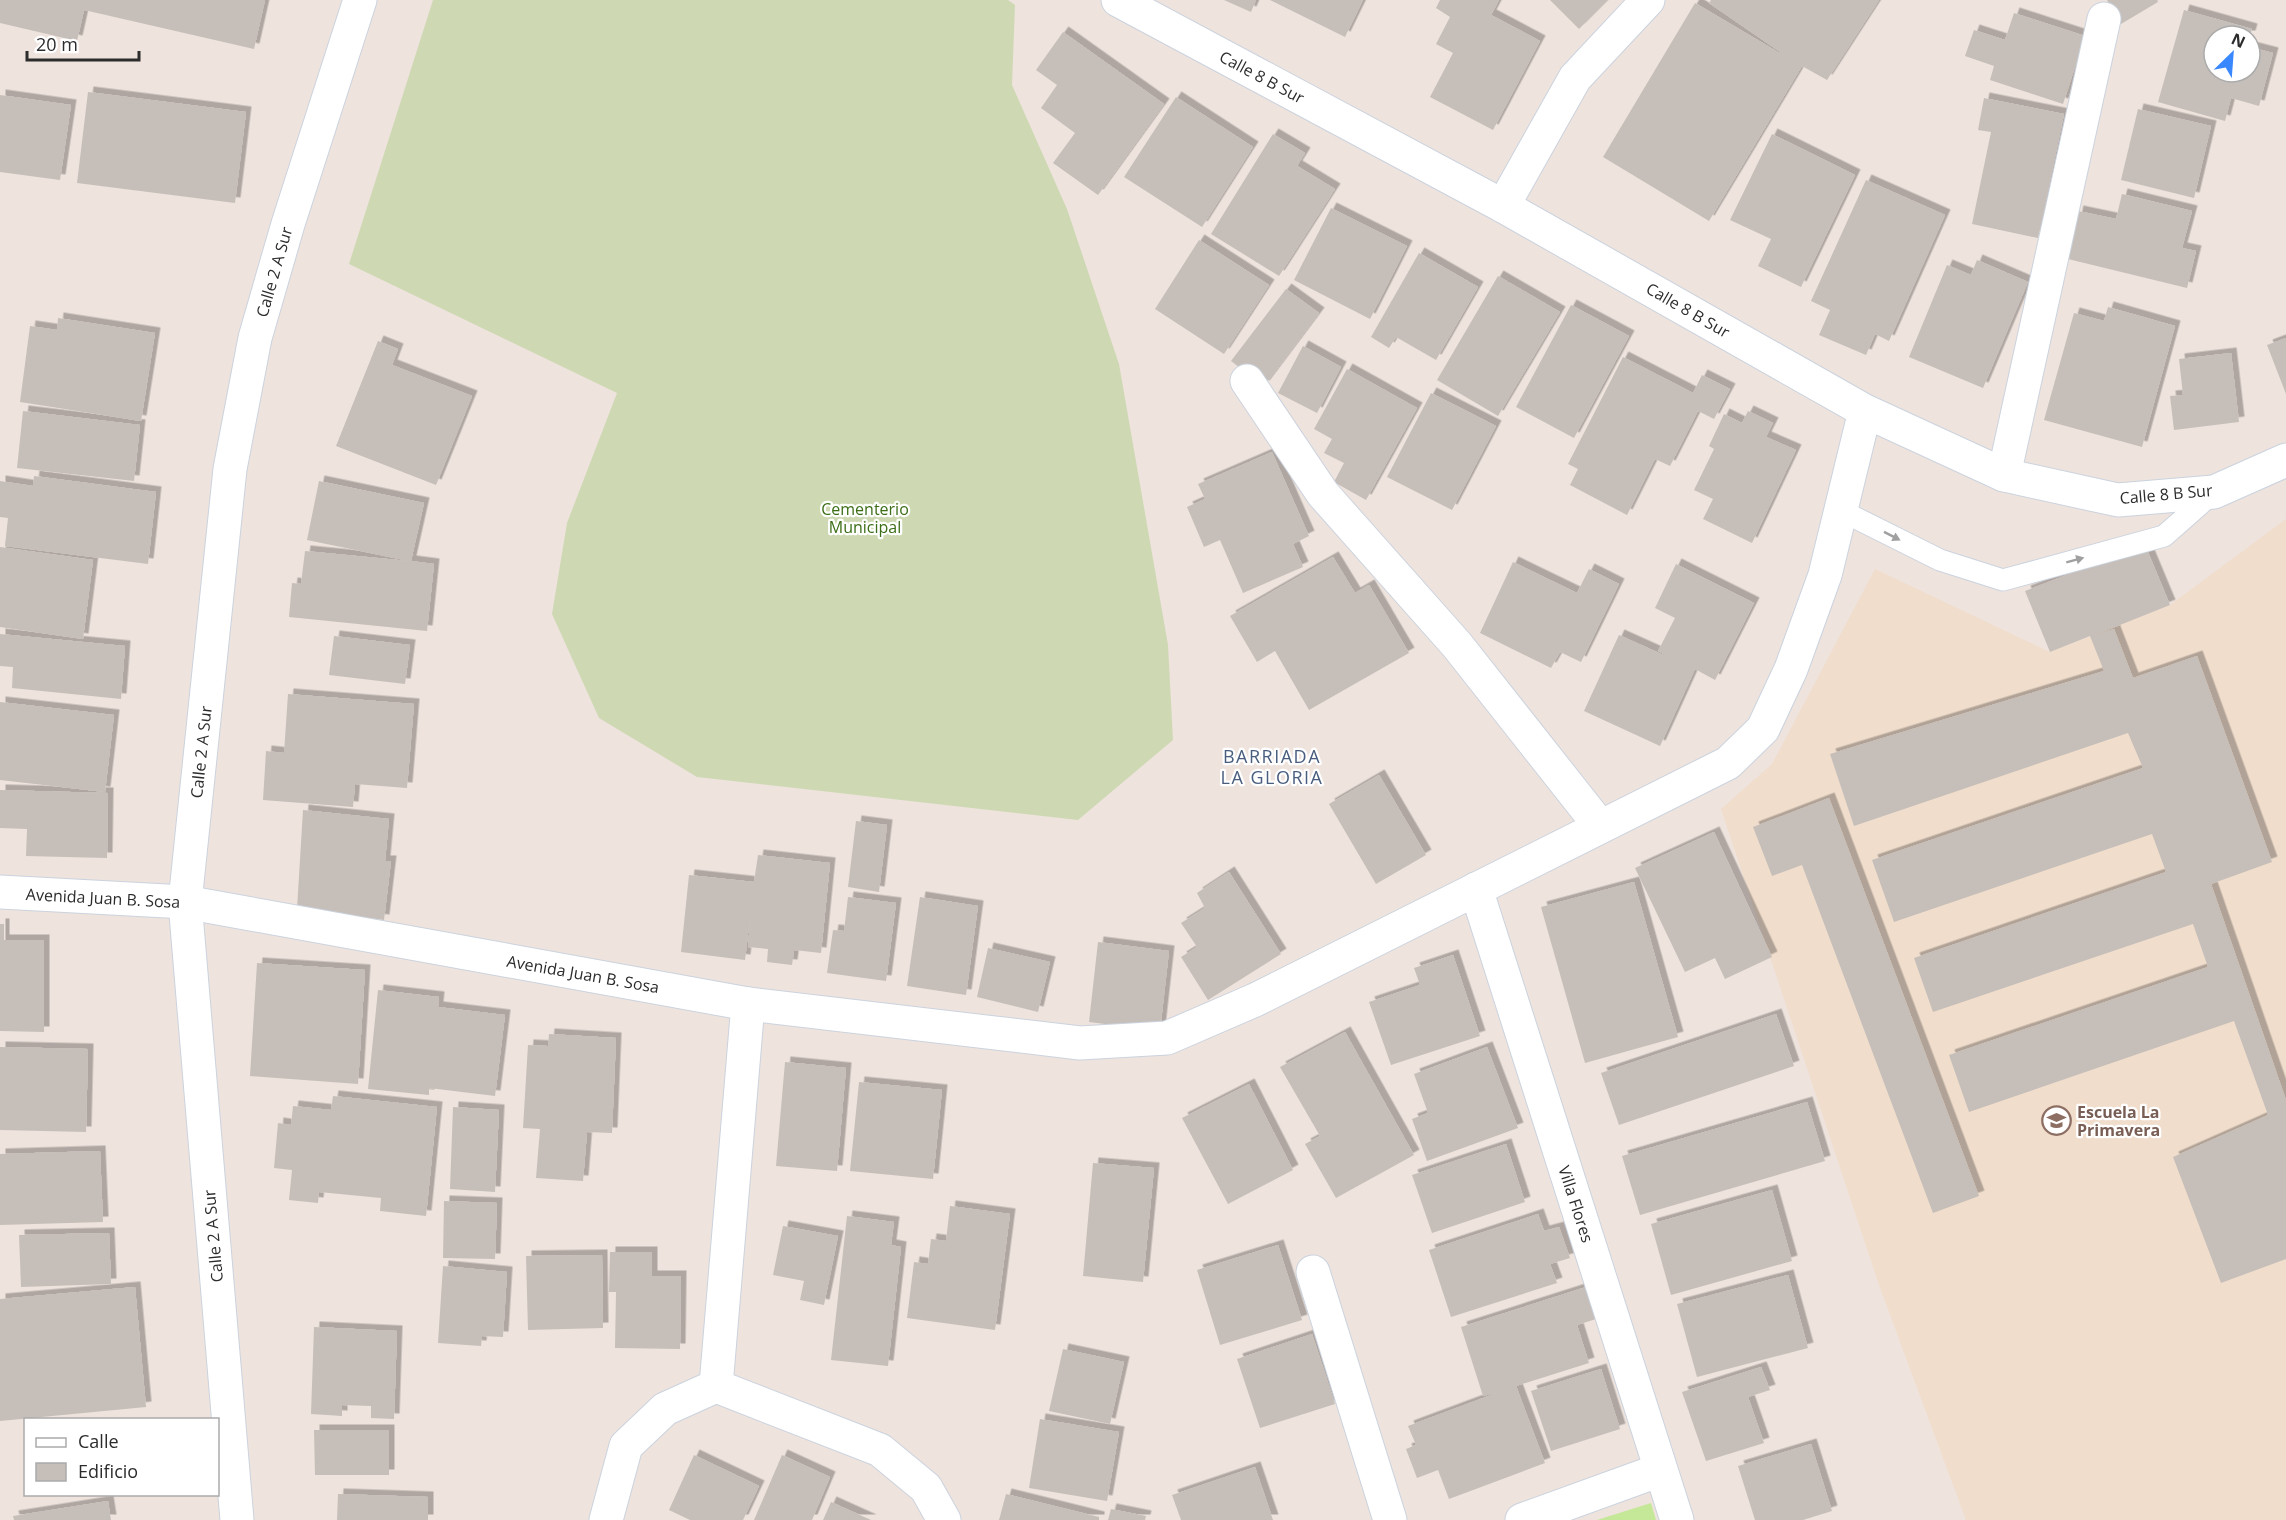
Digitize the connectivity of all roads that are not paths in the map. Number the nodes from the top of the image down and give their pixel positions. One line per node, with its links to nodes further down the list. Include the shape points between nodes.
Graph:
1 (360, 0): 15 (street, Calle 2 A Sur, via 288,224 253,349 230,469)
2 (1118, 0): 5 (street, Calle 8 B Sur)
3 (1648, 0): 5 (street, via 1575,78)
4 (2104, 19): 9 (street)
5 (1503, 206): 7 (street, Calle 8 B Sur)
6 (1247, 381): 12 (street, via 1323,494 1457,645)
7 (1866, 411): 9 (street, Calle 8 B Sur); 11 (street)
8 (2286, 460): 10 (street, Calle 8 B Sur)
9 (2004, 475): 10 (street, Calle 8 B Sur, via 2118,500)
10 (2214, 492): 11 (lane, one-way to 10, via 1940,560 2003,580 2164,536)
11 (1839, 510): 12 (street, via 1825,575 1791,669 1763,729 1728,763)
12 (1600, 826): 13 (street)
13 (1476, 889): 16 (street, Avenida Juan B. Sosa, via 1255,1000 1167,1038 1080,1043); 19 (street, Villa Flores)
14 (0, 892): 15 (street, Avenida Juan B. Sosa)
15 (185, 902): 16 (street, Avenida Juan B. Sosa); 20 (street, Calle 2 A Sur)
16 (748, 1004): 18 (street)
17 (1313, 1272): 23 (street)
18 (716, 1386): 21 (street, via 665,1409 626,1446); 22 (street, via 880,1450 926,1488)
19 (1660, 1470): 24 (street); 25 (street, Villa Flores)
20 (237, 1520)
21 (606, 1520)
22 (944, 1520)
23 (1390, 1520)
24 (1522, 1520)
25 (1677, 1520)

